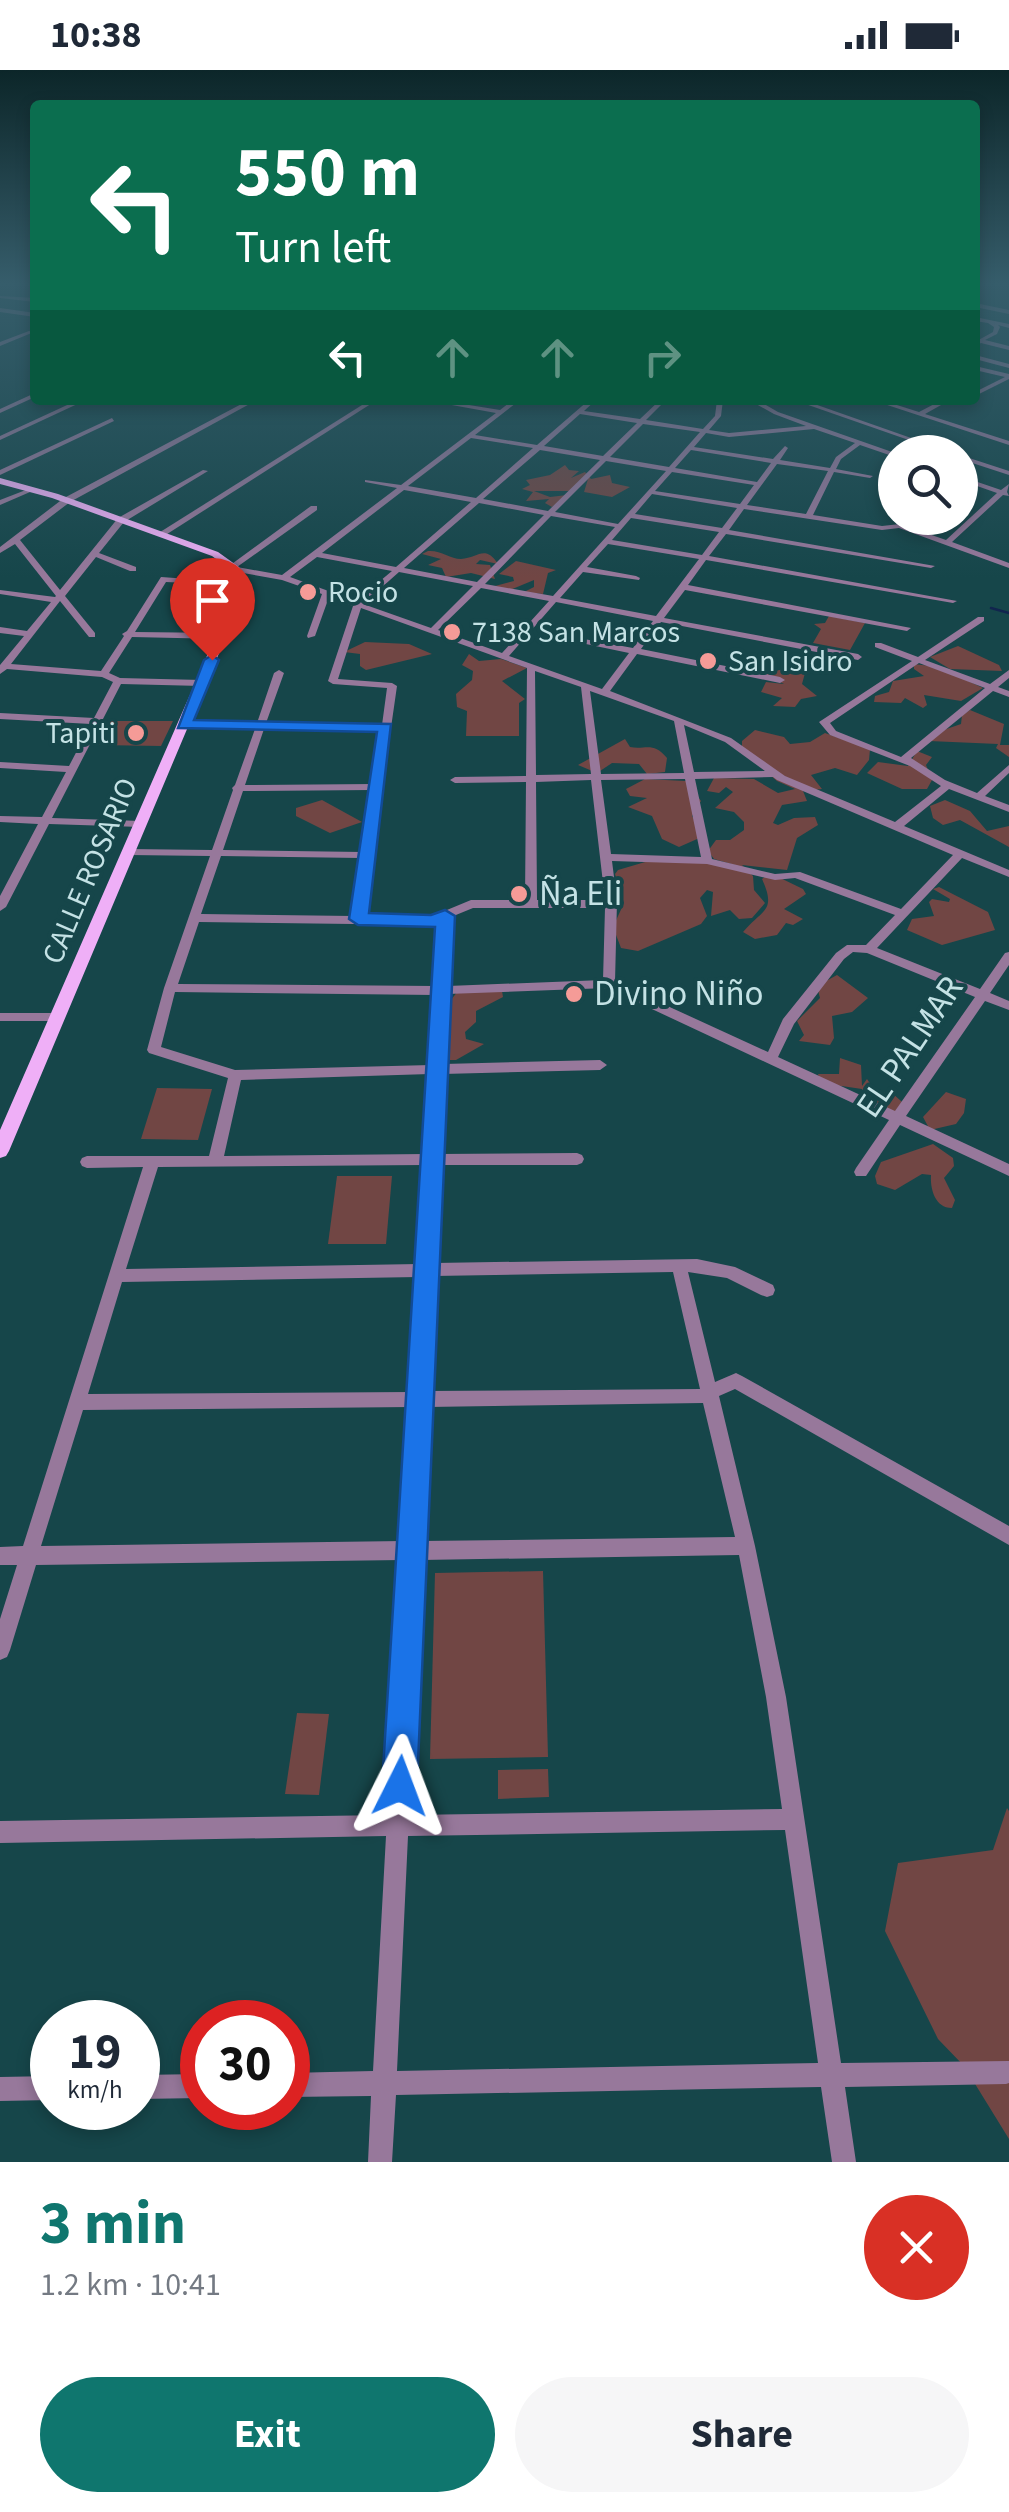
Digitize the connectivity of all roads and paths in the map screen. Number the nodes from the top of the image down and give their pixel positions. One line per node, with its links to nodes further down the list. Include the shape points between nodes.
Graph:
1 (30, 398): 16 (street)
2 (72, 405): 21 (street)
3 (245, 405): 53 (street)
4 (366, 405): 65 (street)
5 (458, 405): 14 (street)
6 (510, 405): 14 (street)
7 (587, 405): 15 (street)
8 (659, 405): 20 (street)
9 (719, 405): 25 (street)
10 (763, 405): 23 (street)
11 (814, 405): 24 (street)
12 (890, 405): 17 (street)
13 (937, 405): 17 (street)
14 (501, 412): 27 (street)
15 (579, 412): 20 (street); 32 (street)
16 (0, 413): 21 (street)
17 (918, 414): 18 (street); 31 (street)
18 (904, 418)
19 (112, 420): 42 (street)
20 (645, 422): 25 (street); 36 (street)
21 (32, 423): 28 (street)
22 (890, 423): 24 (street)
23 (813, 427): 25 (street, via 750,435); 29 (street)
24 (876, 428): 26 (street); 29 (street)
25 (704, 432): 33 (street)
26 (897, 435)
27 (470, 436): 32 (street); 49 (street)
28 (0, 438)
29 (847, 439): 30 (street)
30 (859, 443): 35 (street); 41 (street, via 838,458)
31 (1009, 443)
32 (538, 447): 36 (street); 54 (street)
33 (690, 448): 37 (street); 39 (street)
34 (786, 448): 37 (street)
35 (878, 450)
36 (608, 459): 39 (street); 58 (street)
37 (776, 462): 41 (street); 48 (street)
38 (978, 463): 43 (street)
39 (670, 469): 48 (street); 52 (street)
40 (204, 470): 61 (street)
41 (835, 471): 44 (street); 60 (street)
42 (0, 473)
43 (1009, 474)
44 (870, 476)
45 (0, 481): 50 (main road)
46 (367, 482): 49 (street)
47 (978, 483): 51 (street)
48 (759, 484): 56 (street)
49 (402, 488): 54 (street); 72 (street)
50 (34, 489): 53 (main road); 55 (street)
51 (1007, 491): 69 (street)
52 (650, 492): 56 (street); 59 (street)
53 (68, 500): 61 (main road); 67 (street)
54 (475, 500): 58 (street); 77 (street)
55 (0, 503)
56 (743, 507): 60 (street); 64 (street)
57 (314, 508): 76 (street)
58 (552, 514): 62 (street); 82 (street)
59 (629, 515): 62 (street); 64 (street)
60 (808, 517): 63 (street)
61 (120, 520): 65 (main road); 71 (street)
62 (619, 526): 68 (street)
63 (878, 527)
64 (724, 532): 73 (street); 74 (street)
65 (161, 534): 76 (main road)
66 (926, 535): 69 (street)
67 (15, 539): 70 (street); 87 (street)
68 (606, 541): 73 (street); 78 (street)
69 (947, 543): 75 (street)
70 (0, 551)
71 (93, 553): 79 (street); 87 (street)
72 (316, 554): 77 (street); 80 (street)
73 (705, 558): 83 (street); 89 (street)
74 (931, 566)
75 (1009, 566)
76 (234, 567): 80 (street); 86 (main road, via 242,582)
77 (395, 569): 82 (street); 90 (street)
78 (582, 569): 81 (street); 88 (street)
79 (133, 570)
80 (284, 578): 85 (street)
81 (636, 578)
82 (479, 586): 88 (street); 95 (street)
83 (684, 587): 91 (street); 93 (street)
84 (0, 592): 87 (street)
85 (326, 592): 90 (street); 100 (street)
86 (239, 596): 97 (street, via 165,579); 99 (main road, CALLE ROSARIO)
87 (58, 598): 96 (street); 98 (street)
88 (555, 598): 91 (street); 105 (street)
89 (953, 601)
90 (358, 604): 95 (street); 124 (street, via 333,682 391,686)
91 (662, 618): 103 (street); 104 (street)
92 (980, 619): 106 (street)
93 (907, 628)
94 (0, 630): 96 (street)
95 (433, 630): 105 (street)
96 (29, 634): 108 (street)
97 (126, 634): 99 (street); 110 (street)
98 (92, 635)
99 (222, 636): 114 (main road, CALLE ROSARIO)
100 (312, 636)
101 (565, 637): 103 (street)
102 (878, 645): 106 (street)
103 (637, 652): 112 (street); 117 (street)
104 (858, 656)
105 (503, 657): 107 (street)
106 (918, 660): 116 (street); 125 (street, via 824,722 833,733)
107 (530, 667): 115 (street); 132 (street)
108 (3, 668): 110 (street)
109 (1009, 673): 116 (street)
110 (104, 674): 113 (street)
111 (279, 674): 123 (street)
112 (780, 680)
113 (118, 681): 114 (street); 121 (street)
114 (202, 683): 122 (main road, CALLE ROSARIO)
115 (585, 686): 117 (street); 131 (street)
116 (990, 686): 118 (street); 125 (street, via 908,753)
117 (604, 693): 120 (street)
118 (1009, 694)
119 (0, 716): 121 (street)
120 (678, 719): 129 (street, via 728,740); 130 (street)
121 (97, 721): 128 (street)
122 (184, 725): 123 (street); 141 (main road, CALLE ROSARIO)
123 (257, 726): 124 (street); 136 (street)
124 (386, 728): 135 (street)
125 (908, 763): 134 (street)
126 (0, 765): 128 (street)
127 (1009, 768): 137 (street)
128 (72, 769): 140 (street)
129 (774, 774): 130 (street); 142 (street)
130 (690, 777): 131 (street); 148 (street)
131 (596, 778): 132 (street); 147 (street)
132 (530, 779): 133 (street); 152 (street)
133 (455, 780)
134 (948, 785): 137 (street); 142 (street)
135 (377, 787): 136 (street); 146 (street)
136 (237, 788): 144 (street)
137 (979, 796): 138 (street)
138 (1009, 809)
139 (0, 819): 140 (street)
140 (45, 821): 141 (street); 151 (street)
141 (141, 824): 143 (main road, CALLE ROSARIO)
142 (898, 825): 145 (street)
143 (128, 852): 144 (street); 167 (main road, CALLE ROSARIO)
144 (215, 853): 146 (street); 157 (street)
145 (960, 854): 149 (street); 155 (street)
146 (366, 855): 158 (street)
147 (605, 857): 148 (street); 153 (street)
148 (707, 861): 155 (street, via 768,876 802,876)
149 (1009, 874)
150 (0, 880): 151 (street)
151 (14, 880): 154 (street)
152 (531, 904): 153 (street); 156 (street, via 470,904)
153 (610, 904): 161 (street)
154 (0, 907)
155 (902, 914): 159 (street)
156 (445, 916): 158 (street); 163 (street)
157 (193, 918): 158 (street); 162 (street)
158 (358, 919)
159 (869, 949): 164 (street); 168 (street, via 840,956 788,1022)
160 (1009, 956): 164 (street, EL PALMAR)
161 (610, 984): 163 (street); 168 (street)
162 (170, 988): 163 (street); 171 (street, via 154,1050)
163 (442, 990): 170 (street)
164 (982, 995): 165 (street); 172 (street, EL PALMAR)
165 (1009, 1006)
166 (0, 1017): 167 (street)
167 (58, 1017): 173 (main road, CALLE ROSARIO)
168 (770, 1060): 172 (street)
169 (600, 1065): 170 (street)
170 (437, 1070): 171 (street); 178 (street)
171 (235, 1074): 177 (street)
172 (896, 1120): 179 (street); 180 (street, EL PALMAR)
173 (0, 1151)
174 (578, 1160): 178 (street)
175 (88, 1162): 176 (street)
176 (152, 1162): 177 (street); 183 (street)
177 (215, 1162): 178 (street)
178 (432, 1162): 182 (street)
179 (1009, 1170)
180 (861, 1172)
181 (679, 1266): 182 (street); 184 (street, via 718,1268); 185 (street)
182 (426, 1270): 183 (street); 186 (street)
183 (116, 1276): 187 (street)
184 (767, 1290)
185 (710, 1393): 186 (street); 188 (street, via 728,1381 747,1385); 189 (street)
186 (420, 1400): 187 (street); 190 (street)
187 (77, 1402): 192 (street)
188 (1009, 1536)
189 (746, 1546): 190 (street); 194 (street)
190 (412, 1554): 192 (street); 195 (street)
191 (0, 1556): 192 (street)
192 (30, 1556): 193 (street)
193 (0, 1650)
194 (794, 1819): 195 (street); 198 (street)
195 (398, 1824): 196 (street); 199 (street)
196 (0, 1832)
197 (1006, 2072): 198 (street)
198 (832, 2077): 199 (street); 204 (street)
199 (384, 2083): 200 (street); 203 (street)
200 (310, 2084)
201 (30, 2088): 202 (street)
202 (0, 2089)
203 (380, 2162)
204 (844, 2162)

